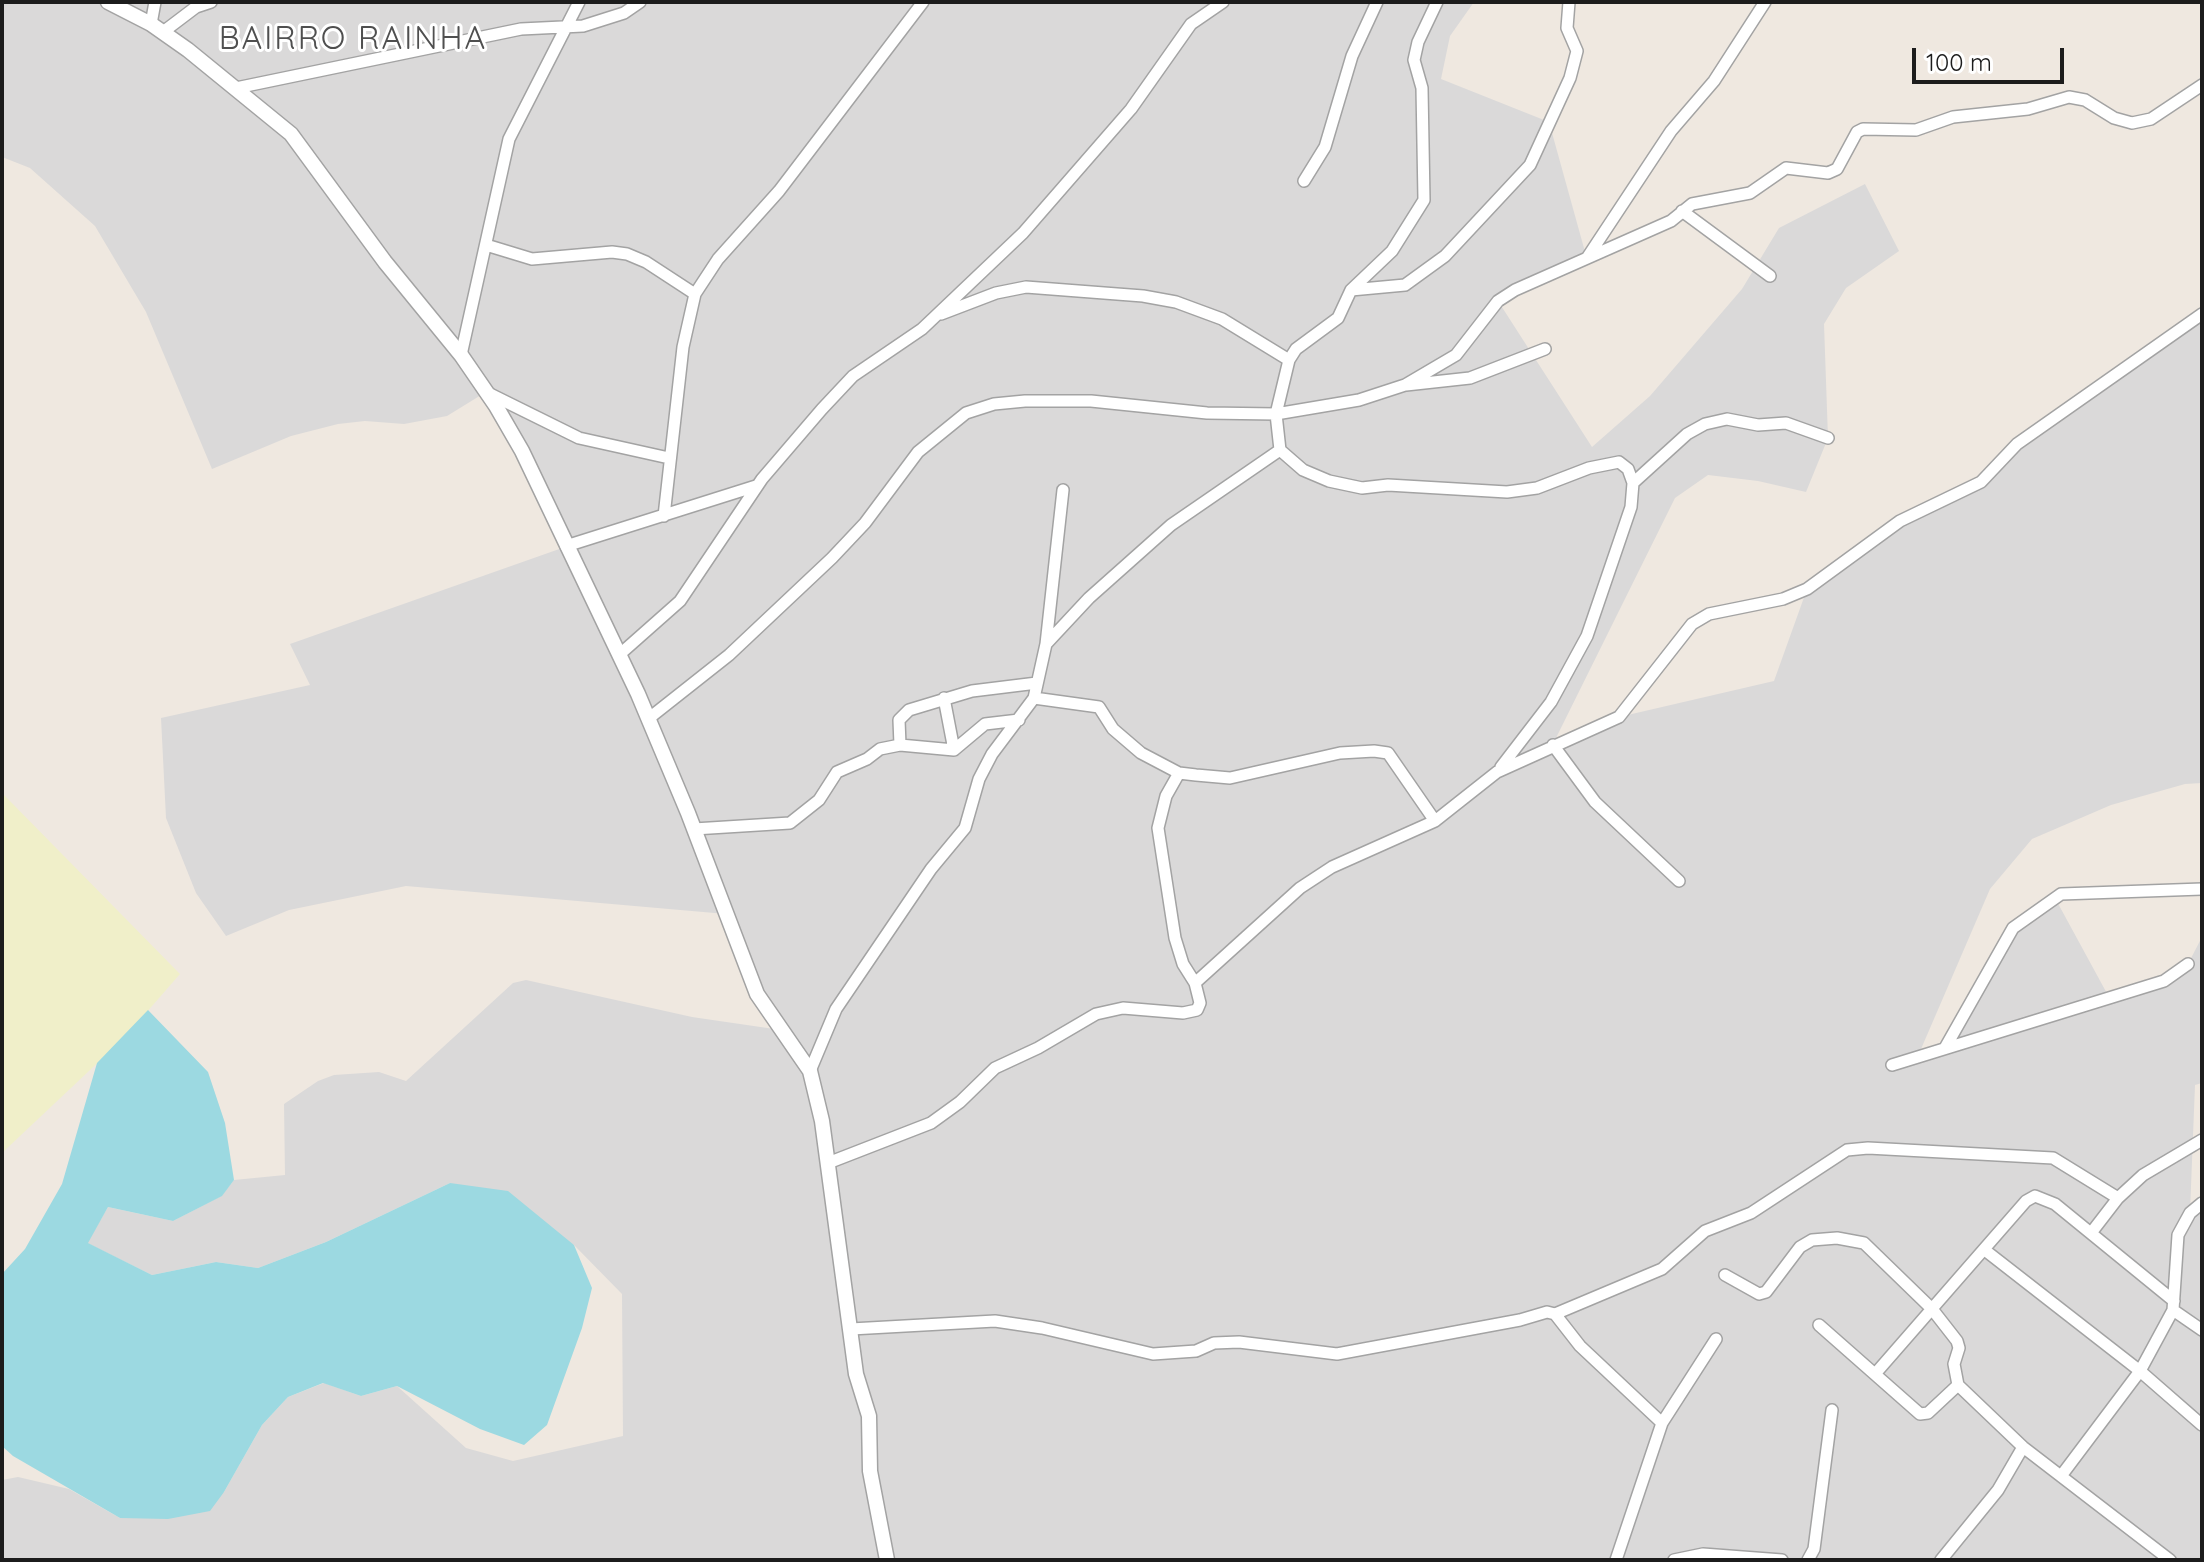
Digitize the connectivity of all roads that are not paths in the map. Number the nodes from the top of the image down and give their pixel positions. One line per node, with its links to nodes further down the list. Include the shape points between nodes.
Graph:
1 (108, 2): 12 (street)
2 (155, 2): 12 (street)
3 (211, 2): 12 (street)
4 (579, 2): 13 (street)
5 (640, 2): 13 (street, via 624,13)
6 (923, 2): 22 (street)
7 (1223, 2): 24 (street, via 1191,24 1074,177)
8 (1377, 2): 16 (street, via 1352,56 1325,147)
9 (1437, 2): 21 (street, via 1414,60 1422,88 1424,200 1392,251)
10 (1569, 2): 21 (street, via 1567,28 1577,51 1530,165 1445,256 1405,285)
11 (1765, 2): 19 (street)
12 (157, 28): 15 (street)
13 (566, 29): 15 (street, via 521,29); 18 (street, via 509,139)
14 (2202, 85): 17 (street, via 2151,119 2132,123 2069,97 2028,109 1953,117 1916,130 1863,129 1837,169 1828,173 1786,168 1750,193 1707,199)
15 (236, 88): 26 (street, via 291,134)
16 (1304, 181)
17 (1682, 211): 19 (street); 20 (street)
18 (486, 245): 22 (street, via 532,259 627,254); 26 (street)
19 (1587, 259): 28 (street, via 1498,301 1456,355)
20 (1770, 276)
21 (1351, 290): 27 (street, via 1338,318)
22 (695, 294): 33 (street)
23 (2202, 314): 47 (street, via 2017,444 1981,482 1900,521 1807,589 1709,614 1692,624 1619,717)
24 (937, 315): 27 (street, via 1026,287 1143,296 1222,319); 35 (street, via 853,376)
25 (1545, 349): 28 (street, via 1470,378)
26 (461, 355): 29 (street)
27 (1289, 360): 30 (street)
28 (1405, 385): 30 (street, via 1359,400)
29 (486, 392): 33 (street, via 579,438); 38 (street, via 522,451)
30 (1276, 414): 32 (street); 44 (street, via 1091,401 1025,401 966,413 918,452 832,558 729,655)
31 (1828, 438): 34 (street, via 1786,423 1727,419 1705,424)
32 (1280, 450): 34 (street, via 1303,470 1362,488 1507,492 1619,462); 39 (street, via 1171,525 1100,587)
33 (669, 458): 37 (street)
34 (1633, 483): 49 (street, via 1631,507 1587,636 1551,702)
35 (757, 486): 37 (street); 40 (street, via 680,601)
36 (1063, 490): 39 (street)
37 (664, 516): 38 (street)
38 (566, 546): 40 (street)
39 (1046, 644): 41 (street)
40 (619, 655): 44 (street)
41 (1037, 683): 42 (street); 43 (street)
42 (944, 698): 46 (street, via 903,714); 48 (street)
43 (1034, 698): 45 (street); 50 (street, via 1099,707 1124,740)
44 (648, 719): 52 (street)
45 (1019, 720): 48 (street, via 985,724); 59 (street, via 985,767 965,828 836,1009)
46 (900, 745): 48 (street); 52 (street, via 887,746 837,772 819,800 790,823)
47 (1553, 745): 49 (street); 53 (street, via 1595,802)
48 (954, 750)
49 (1497, 772): 51 (street)
50 (1179, 773): 51 (street, via 1230,778 1340,753 1374,751 1393,757); 56 (street, via 1158,828 1175,938)
51 (1435, 821): 56 (street, via 1332,867 1300,888)
52 (694, 829): 59 (street, via 757,994)
53 (1679, 881)
54 (2202, 889): 57 (street, via 2061,894 2013,928)
55 (2188, 964): 57 (street, via 2164,981)
56 (1195, 983): 61 (street, via 1197,1010 1123,1008 1096,1014 995,1068 931,1123)
57 (1945, 1048): 58 (street)
58 (1892, 1065)
59 (810, 1071): 61 (street)
60 (2202, 1140): 62 (street, via 2143,1175)
61 (828, 1163): 71 (street)
62 (2118, 1198): 64 (street); 69 (street, via 2053,1158 1847,1150 1751,1213 1705,1231 1662,1269)
63 (2202, 1203): 67 (street, via 2178,1235)
64 (2091, 1233): 65 (street, via 2055,1204 2035,1196); 67 (street)
65 (1986, 1251): 68 (street); 74 (street)
66 (1725, 1275): 68 (street, via 1759,1294 1800,1247 1812,1240 1853,1239 1864,1243)
67 (2174, 1306): 72 (street); 74 (street)
68 (1932, 1309): 75 (street); 76 (street, via 1957,1341)
69 (1555, 1314): 71 (street, via 1325,1355 1239,1342 1153,1354 995,1321); 78 (street, via 1580,1346)
70 (1819, 1325): 75 (street)
71 (851, 1329): 82 (street, via 856,1374 869,1416 870,1471)
72 (2202, 1330)
73 (1716, 1339): 78 (street)
74 (2140, 1371): 79 (street); 81 (street)
75 (1875, 1374): 76 (street, via 1924,1415)
76 (1958, 1385): 80 (street)
77 (1832, 1410): 86 (street, via 1814,1549)
78 (1662, 1423): 83 (street)
79 (2202, 1425)
80 (2023, 1447): 81 (street); 87 (street, via 1998,1490)
81 (2061, 1476): 88 (street)
82 (887, 1560)
83 (1616, 1560)
84 (1674, 1560): 85 (street, via 1703,1554)
85 (1782, 1560)
86 (1808, 1560)
87 (1941, 1560)
88 (2170, 1560)

